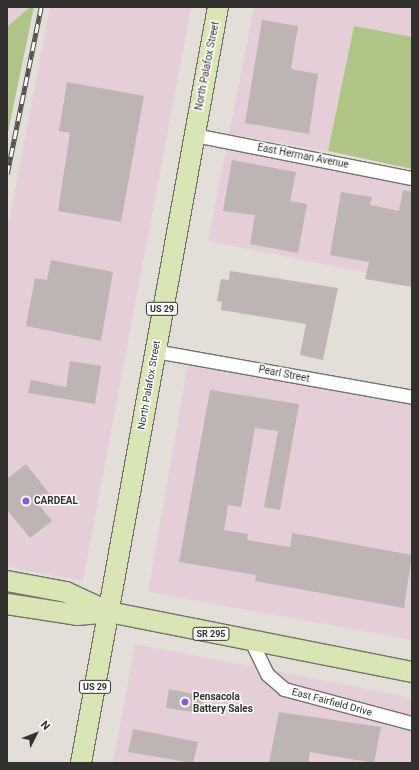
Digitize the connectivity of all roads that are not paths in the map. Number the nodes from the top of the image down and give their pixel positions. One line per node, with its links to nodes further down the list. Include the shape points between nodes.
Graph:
1 (218, 7): 2 (main road, North Palafox Street / US 29)
2 (194, 135): 3 (street, East Herman Avenue); 4 (main road, North Palafox Street / US 29)
3 (412, 178)
4 (155, 351): 5 (street, Pearl Street); 8 (main road, North Palafox Street / US 29)
5 (412, 398)
6 (7, 581): 8 (main road, SR 295, via 66,592)
7 (7, 604): 8 (main road, SR 295, via 77,615)
8 (109, 612): 9 (main road, SR 295); 12 (main road, North Palafox Street / US 29)
9 (252, 643): 10 (main road, SR 295); 11 (street, East Fairfield Drive, via 267,674 284,689)
10 (412, 672)
11 (412, 723)
12 (81, 763)

